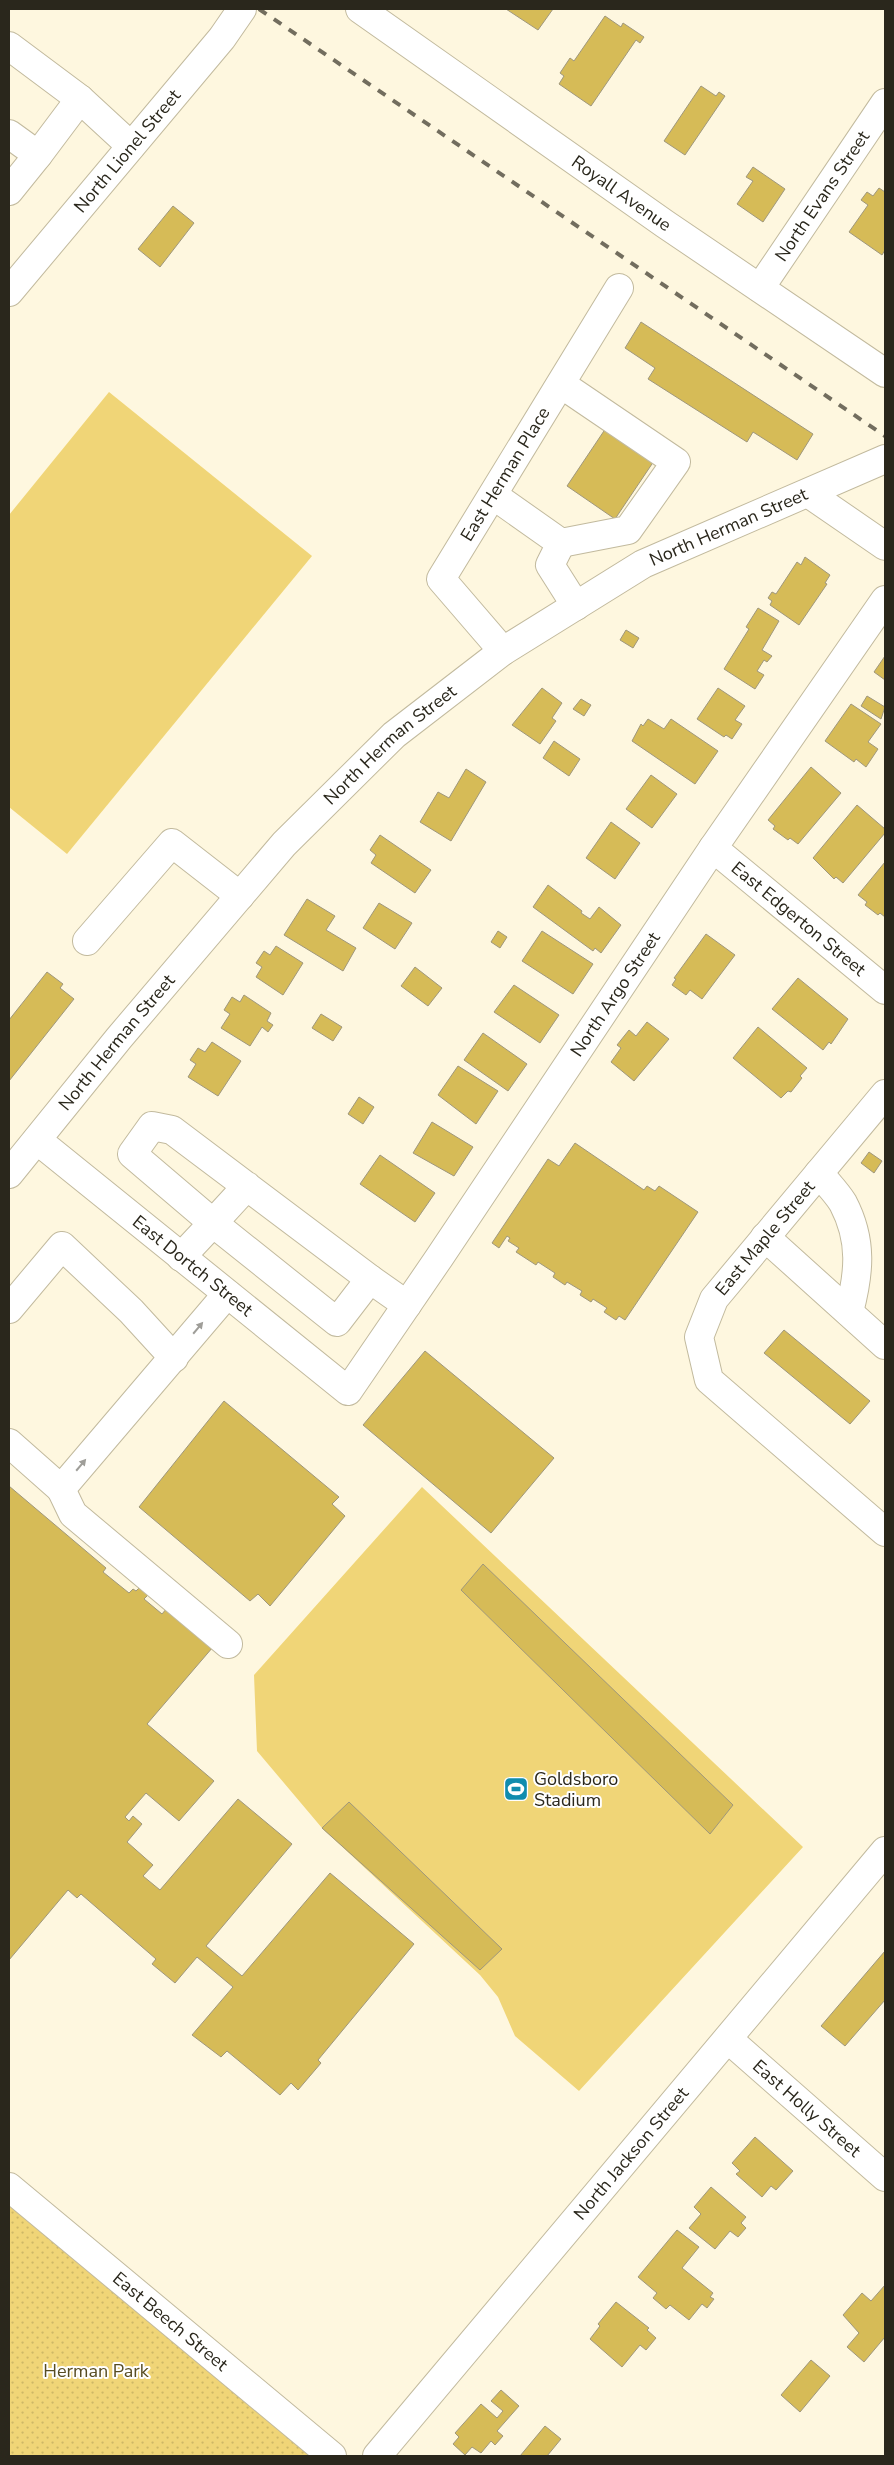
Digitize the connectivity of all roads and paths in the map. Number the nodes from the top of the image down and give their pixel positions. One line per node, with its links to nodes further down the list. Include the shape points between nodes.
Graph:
1 (242, 9): 7 (street, North Lionel Street, via 222,38)
2 (360, 9): 12 (street, Royall Avenue)
3 (9, 46): 4 (street)
4 (80, 99): 7 (street); 8 (street)
5 (885, 103): 12 (street, North Evans Street)
6 (9, 134): 8 (street)
7 (131, 146): 10 (street, North Lionel Street)
8 (38, 155): 9 (street)
9 (9, 191)
10 (10, 287)
11 (619, 288): 14 (street, East Herman Place)
12 (760, 288): 13 (street, Royall Avenue)
13 (885, 373)
14 (561, 384): 17 (street, East Herman Place); 18 (street, via 676,462 628,530)
15 (885, 459): 16 (street, North Herman Street)
16 (808, 493): 19 (street); 21 (street, North Herman Street, via 643,564)
17 (493, 495): 18 (street); 22 (street, East Herman Place, via 441,579)
18 (561, 543): 21 (street, via 550,565)
19 (885, 546)
20 (885, 600): 23 (street, North Argo Street)
21 (576, 606): 22 (street, North Herman Street)
22 (503, 650): 24 (street, North Herman Street, via 394,735 284,844)
23 (713, 848): 26 (street, East Edgerton Street); 37 (street, North Argo Street)
24 (240, 896): 25 (street, via 172,843); 28 (street, North Herman Street, via 118,1038)
25 (87, 940)
26 (885, 990)
27 (885, 1094): 29 (street, East Maple Street)
28 (37, 1140): 30 (street, North Herman Street); 34 (street, East Dortch Street)
29 (819, 1173): 33 (street, East Maple Street); 39 (street, via 843,1203 856,1234 858,1279)
30 (9, 1174)
31 (247, 1186): 32 (street); 32 (street, via 172,1130 152,1126 132,1154); 35 (street)
32 (213, 1223): 34 (street); 35 (street, via 337,1322)
33 (765, 1238): 39 (street); 45 (street, East Maple Street, via 714,1299 700,1337 709,1380)
34 (181, 1257): 36 (street, East Dortch Street)
35 (370, 1279): 37 (street)
36 (227, 1294): 41 (street, one-way to 36); 42 (street, East Dortch Street)
37 (407, 1305): 42 (street, North Argo Street)
38 (9, 1309): 41 (street, via 62,1246)
39 (849, 1312): 40 (street)
40 (885, 1345)
41 (174, 1358): 44 (street, one-way to 41)
42 (348, 1391)
43 (9, 1443): 44 (street)
44 (61, 1489): 46 (street, via 73,1514)
45 (885, 1532)
46 (228, 1644)
47 (885, 1851): 48 (street, North Jackson Street)
48 (728, 2039): 49 (street, East Holly Street); 52 (street, North Jackson Street)
49 (885, 2177)
50 (9, 2187): 51 (street, East Beech Street)
51 (332, 2456)
52 (377, 2456)

